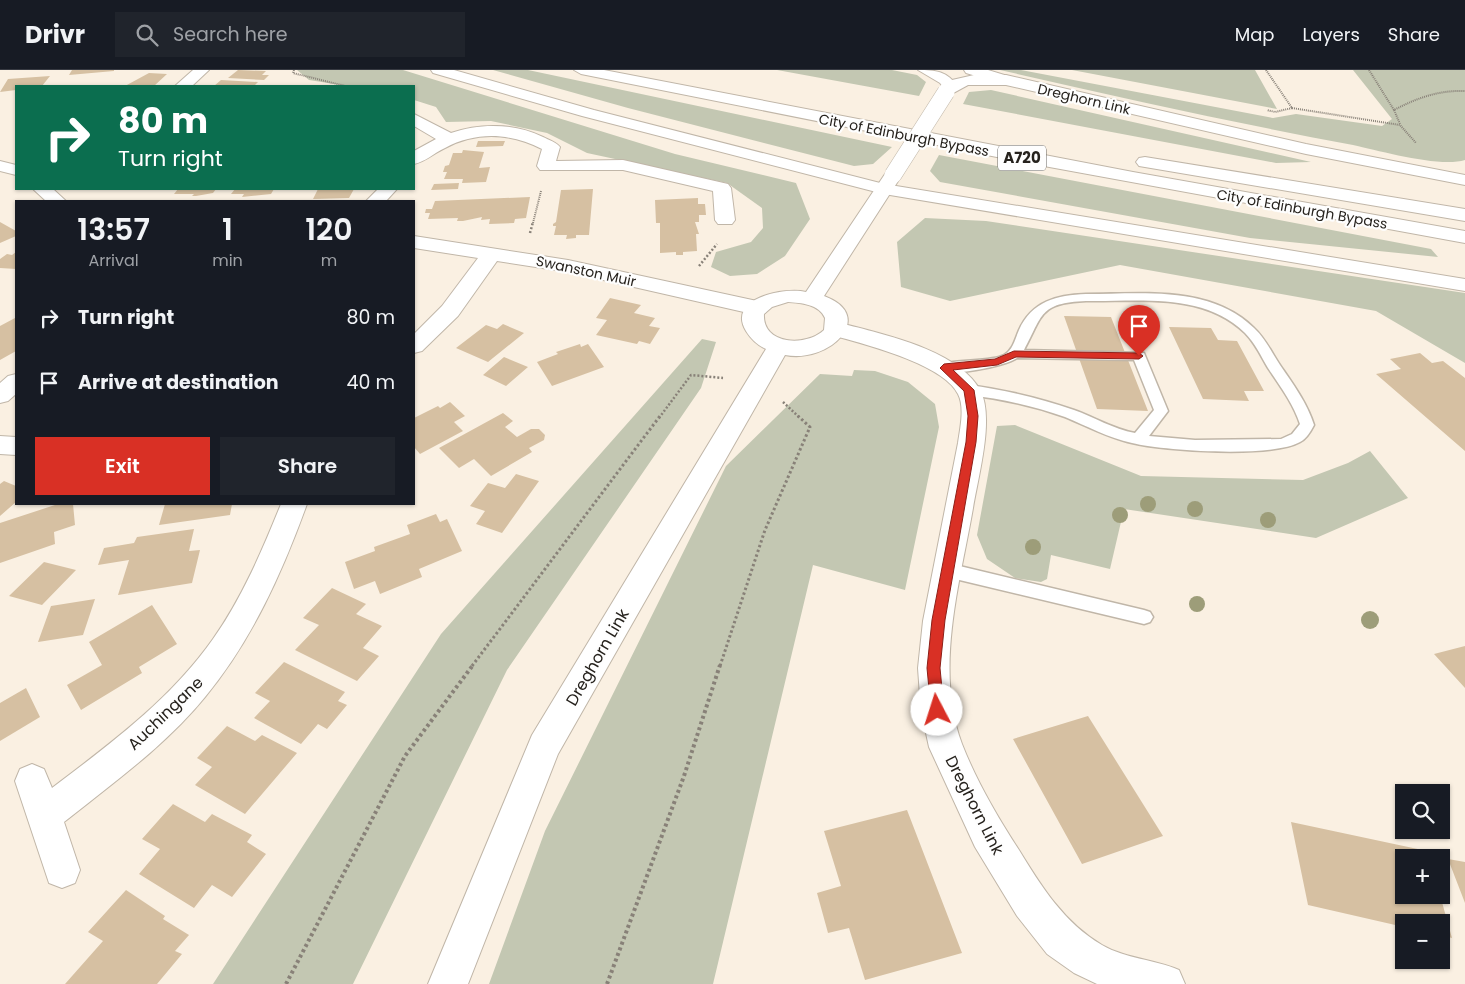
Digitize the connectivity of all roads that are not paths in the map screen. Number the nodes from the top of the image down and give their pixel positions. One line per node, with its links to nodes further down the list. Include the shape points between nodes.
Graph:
1 (202, 70): 8 (main road)
2 (438, 70): 18 (main road, via 588,113)
3 (581, 70): 25 (main road, City of Edinburgh Bypass / A720, via 968,148)
4 (662, 70): 12 (main road, City of Edinburgh Bypass / A720)
5 (925, 70): 9 (main road, via 945,80)
6 (971, 70): 7 (main road)
7 (1006, 80): 9 (main road, Dreghorn Link, via 971,81); 17 (main road, Dreghorn Link, via 1212,128)
8 (184, 85)
9 (948, 90): 18 (main road, bridge)
10 (415, 120): 11 (main road)
11 (446, 138): 13 (main road); 24 (main road, via 482,131 513,132 551,147 546,166 623,165 722,188)
12 (1068, 149)
13 (415, 158)
14 (1127, 159): 23 (main road, City of Edinburgh Bypass)
15 (0, 166): 16 (main road)
16 (15, 170)
17 (1465, 180)
18 (888, 181): 28 (main road, via 1160,236); 29 (main road)
19 (43, 190): 21 (main road)
20 (387, 190): 22 (main road)
21 (56, 200)
22 (376, 200)
23 (1465, 215)
24 (725, 220)
25 (1465, 237)
26 (415, 242): 27 (main road, Swanston Muir)
27 (491, 255): 30 (main road, Swanston Muir, via 568,266); 32 (main road, via 450,311)
28 (1465, 285)
29 (812, 299): 30 (main road, via 800,296 775,298); 31 (main road, via 832,312)
30 (757, 308): 33 (main road, via 752,316 752,325 757,334)
31 (836, 329): 33 (main road, via 820,343 793,348); 35 (main road, via 910,353)
32 (415, 345)
33 (779, 346): 48 (main road, Dreghorn Link, via 544,746)
34 (1014, 354): 35 (lane, via 997,362); 39 (lane, via 1139,356 1162,411); 39 (lane, via 1030,319 1045,306 1071,299 1152,297 1186,300 1214,307 1252,332 1303,409 1307,425 1298,438 1282,444 1172,445)
35 (944, 368): 37 (main road)
36 (15, 383): 38 (main road)
37 (969, 390): 39 (lane, via 1028,400 1111,432); 43 (main road, Dreghorn Link, via 973,416 971,442)
38 (0, 394)
39 (1139, 438)
40 (0, 445): 41 (main road)
41 (15, 446)
42 (294, 505): 46 (main road, Auchingane, via 279,544 236,630 212,666 175,707)
43 (948, 570): 44 (lane); 49 (main road, Dreghorn Link, via 938,620 934,668 937,710 946,747 988,834 1030,903 1061,940 1088,959 1118,973)
44 (1144, 617)
45 (32, 781): 46 (main road)
46 (44, 816): 47 (main road)
47 (62, 870)
48 (448, 984)
49 (1165, 984)

